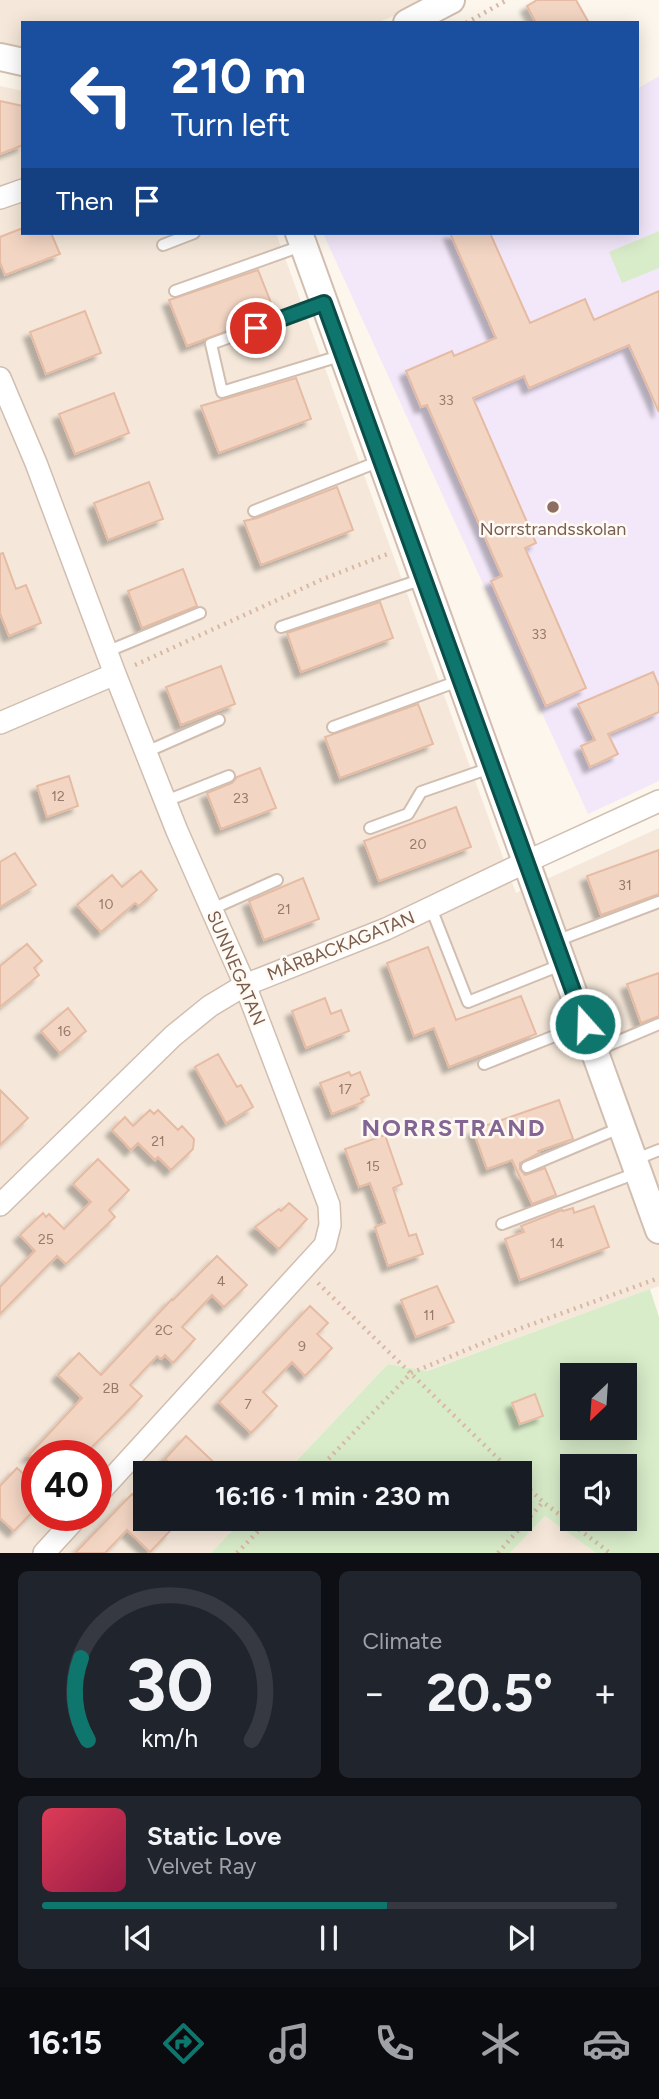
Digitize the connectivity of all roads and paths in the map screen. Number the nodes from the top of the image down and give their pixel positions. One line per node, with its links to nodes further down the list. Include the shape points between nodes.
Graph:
1 (451, 0): 3 (street)
2 (507, 0): 4 (path)
3 (411, 21)
4 (470, 21)
5 (0, 57): 6 (street)
6 (21, 62)
7 (21, 191): 8 (street)
8 (0, 198)
9 (189, 235): 11 (lane)
10 (301, 239): 12 (lane); 13 (street)
11 (163, 245)
12 (175, 291)
13 (324, 303): 14 (street); 14 (lane, via 211,344 222,392)
14 (343, 355): 16 (street)
15 (0, 377): 22 (street, SUNNEGATAN)
16 (380, 461): 17 (lane); 18 (street)
17 (254, 510)
18 (410, 545): 19 (street); 23 (path, via 323,579)
19 (423, 579): 21 (lane); 24 (street)
20 (200, 613): 22 (lane)
21 (281, 628)
22 (106, 652): 23 (street, SUNNEGATAN)
23 (114, 674): 26 (street); 28 (street, SUNNEGATAN)
24 (461, 680): 27 (lane); 29 (street)
25 (219, 720): 28 (lane)
26 (0, 723)
27 (333, 727)
28 (146, 752): 31 (street, SUNNEGATAN)
29 (493, 767): 33 (lane, via 421,792 408,814); 34 (street)
30 (229, 776): 31 (lane)
31 (166, 801): 38 (street, SUNNEGATAN)
32 (659, 801): 34 (street, MÅRBACKAGATAN)
33 (370, 828)
34 (528, 861): 37 (street, MÅRBACKAGATAN); 39 (street)
35 (276, 880): 38 (lane)
36 (659, 902): 39 (lane)
37 (431, 908): 39 (lane, via 468,1002); 40 (street, MÅRBACKAGATAN)
38 (212, 909): 40 (street, SUNNEGATAN)
39 (559, 953): 41 (street)
40 (245, 985): 49 (street, MÅRBACKAGATAN, via 173,1036); 52 (street, SUNNEGATAN, via 329,1205 325,1245)
41 (585, 1024): 43 (street); 44 (lane)
42 (659, 1024): 43 (lane)
43 (595, 1051): 45 (street)
44 (484, 1064)
45 (622, 1127): 47 (street); 48 (lane)
46 (659, 1150): 47 (lane)
47 (636, 1166): 50 (lane); 51 (street)
48 (527, 1167)
49 (0, 1205)
50 (502, 1224)
51 (659, 1230)
52 (305, 1270): 54 (path); 57 (street, SUNNEGATAN)
53 (659, 1278): 54 (path)
54 (411, 1373): 55 (path); 56 (path)
55 (326, 1461)
56 (501, 1461)
57 (112, 1479)
58 (532, 1492): 59 (path)
59 (543, 1503): 64 (path); 65 (path)
60 (64, 1531): 62 (street)
61 (258, 1531): 63 (path)
62 (44, 1553)
63 (237, 1553)
64 (498, 1553)
65 (610, 1553)

